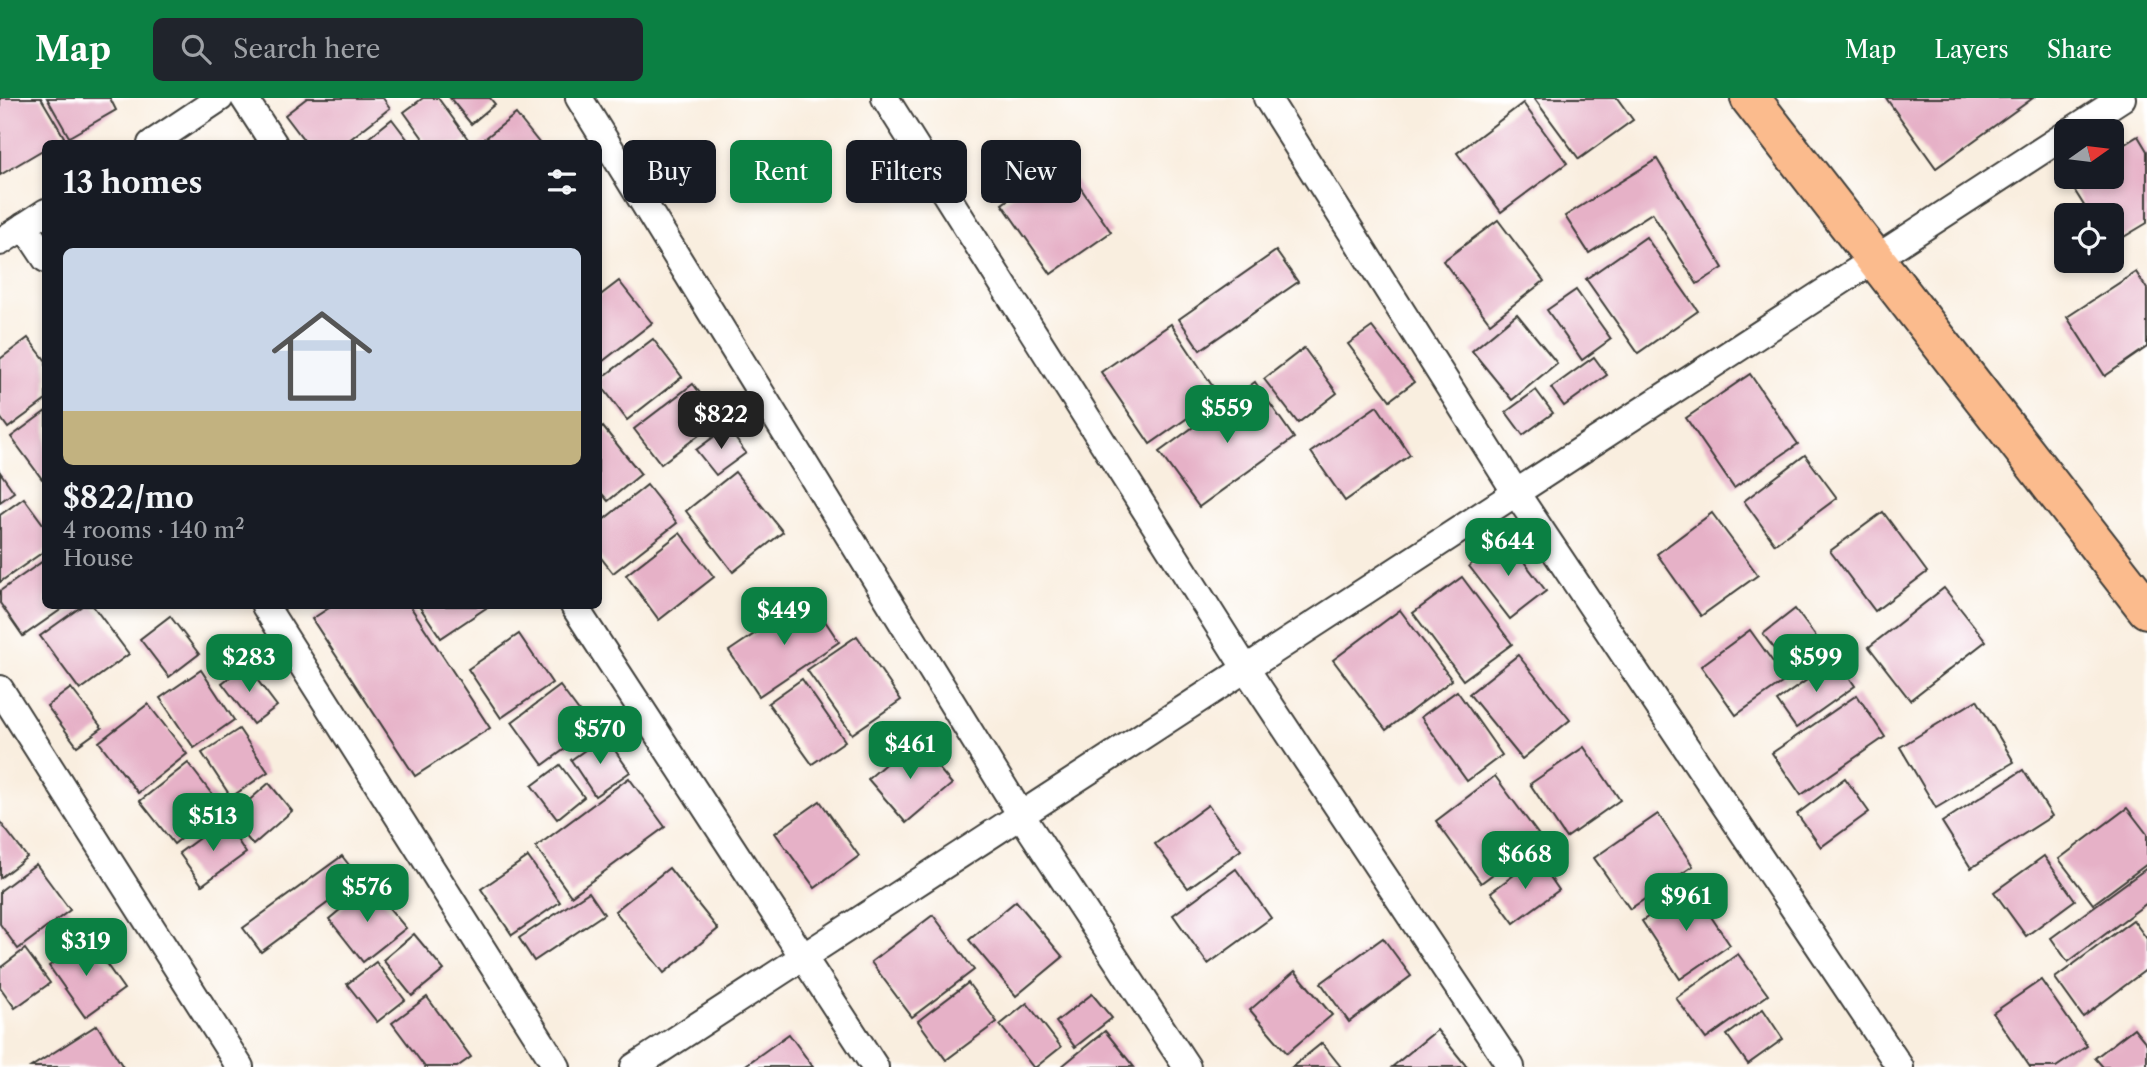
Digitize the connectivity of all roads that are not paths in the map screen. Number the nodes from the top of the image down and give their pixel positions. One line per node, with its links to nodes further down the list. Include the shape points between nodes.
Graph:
1 (220, 98): 9 (street)
2 (244, 98): 10 (street)
3 (579, 98): 22 (street)
4 (886, 98): 20 (street)
5 (1267, 98): 16 (street)
6 (1750, 98): 15 (highway)
7 (2122, 98): 8 (street)
8 (2089, 119)
9 (157, 140)
10 (271, 140)
11 (2054, 142): 15 (street)
12 (35, 219): 13 (street); 14 (street)
13 (0, 242)
14 (42, 244)
15 (1876, 258): 16 (street); 19 (highway)
16 (1516, 493): 20 (street); 30 (street)
17 (267, 609): 25 (street)
18 (576, 609): 23 (street)
19 (2147, 609)
20 (1246, 669): 22 (street); 29 (street)
21 (0, 689): 24 (street)
22 (1021, 815): 23 (street); 28 (street)
23 (803, 957): 26 (street); 27 (street)
24 (240, 1067)
25 (557, 1067)
26 (634, 1067)
27 (875, 1067)
28 (1187, 1067)
29 (1511, 1067)
30 (1900, 1067)

